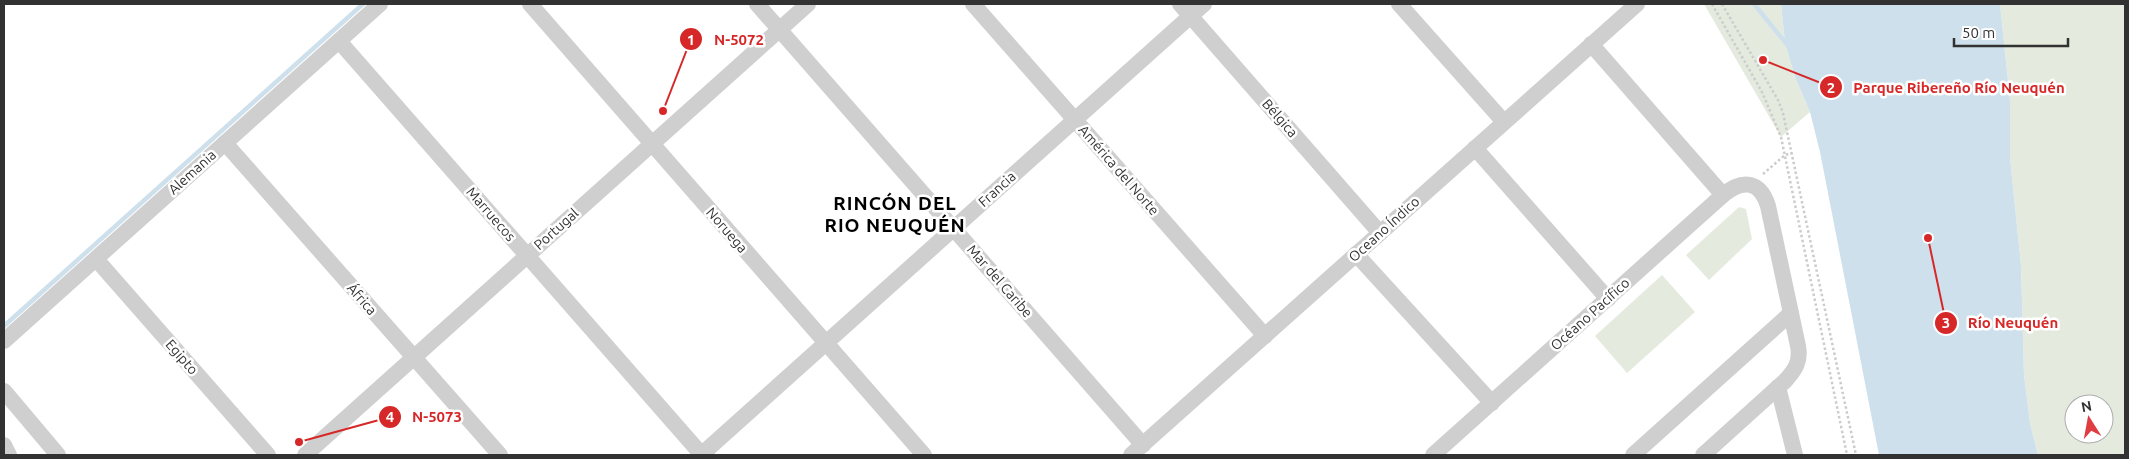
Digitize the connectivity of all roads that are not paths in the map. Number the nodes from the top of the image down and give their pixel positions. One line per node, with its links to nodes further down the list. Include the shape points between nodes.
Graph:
1 (380, 4): 11 (street, Alemania)
2 (530, 4): 16 (street, Noruega)
3 (757, 4): 10 (street, Mar del Caribe)
4 (808, 4): 10 (street, Portugal)
5 (973, 4): 13 (street, América del Norte)
6 (1204, 4): 9 (street, Francia)
7 (1399, 4): 14 (street)
8 (1630, 6): 12 (street, Oceano Índico)
9 (1185, 10): 13 (street, Francia); 20 (street, Bélgica)
10 (780, 29): 16 (street, Portugal); 19 (street, Mar del Caribe)
11 (339, 40): 15 (street, Alemania); 22 (street, Marruecos)
12 (1591, 44): 14 (street, Oceano Índico); 18 (street)
13 (1075, 119): 19 (street, Francia); 26 (street, América del Norte)
14 (1504, 122): 17 (street, Oceano Índico)
15 (224, 144): 23 (street, Alemania); 29 (street, África)
16 (652, 144): 22 (street, Portugal); 28 (street, Noruega)
17 (1474, 148): 20 (street, Oceano Índico); 24 (street)
18 (1723, 195): 24 (street, Océano Pacífico); 25 (street, Océano Pacífico, via 1736,185 1752,185 1760,191 1768,206)
19 (954, 228): 28 (street, Francia); 34 (street, Mar del Caribe)
20 (1380, 233): 21 (street, Oceano Índico)
21 (1356, 254): 26 (street, Oceano Índico); 32 (street)
22 (527, 256): 29 (street, Portugal); 40 (street, Marruecos)
23 (96, 259): 27 (street, Alemania); 37 (street, Egipto)
24 (1608, 299): 32 (street, Océano Pacífico)
25 (1791, 313): 30 (street, via 1799,353 1796,368); 43 (street)
26 (1265, 336): 34 (street, Oceano Índico)
27 (4, 341)
28 (826, 343): 40 (street, Francia); 41 (street, Noruega)
29 (414, 358): 38 (street, Portugal); 39 (street, África)
30 (1778, 387): 44 (street); 45 (street)
31 (4, 391): 36 (street)
32 (1492, 402): 42 (street, Océano Pacífico)
33 (4, 445): 35 (street)
34 (1137, 450)
35 (9, 455)
36 (58, 455)
37 (268, 455)
38 (305, 455)
39 (500, 455)
40 (701, 455)
41 (924, 455)
42 (1433, 455)
43 (1634, 455)
44 (1703, 455)
45 (1795, 455)

